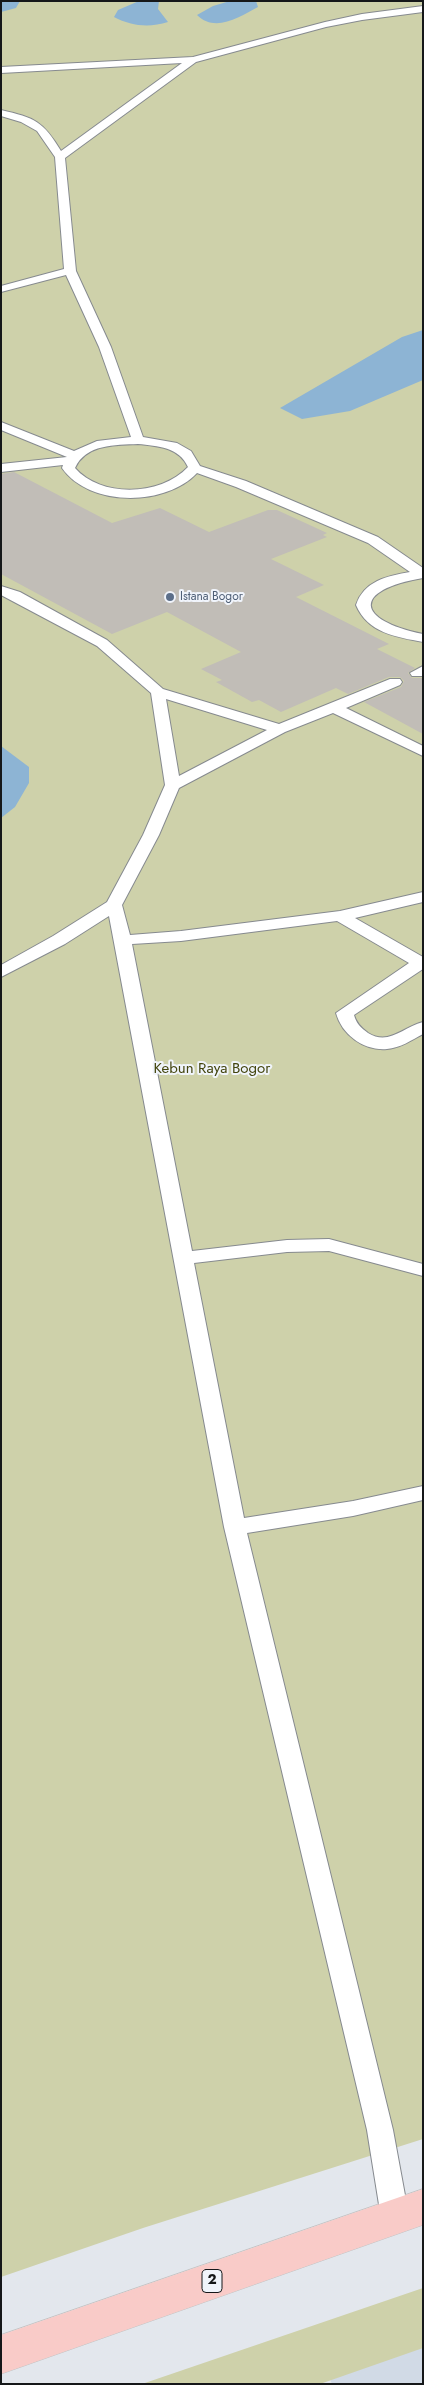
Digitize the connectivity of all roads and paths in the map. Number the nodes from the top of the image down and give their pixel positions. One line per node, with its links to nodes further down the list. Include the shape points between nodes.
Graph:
1 (423, 9): 2 (lane, via 364,13)
2 (193, 60): 3 (lane); 5 (lane)
3 (1, 70)
4 (1, 113): 5 (lane, via 25,119 46,134)
5 (60, 157): 6 (lane)
6 (70, 272): 7 (lane); 9 (lane, via 105,347)
7 (1, 289)
8 (1, 426): 10 (lane)
9 (138, 440): 10 (lane, via 101,444); 12 (lane, via 180,449 192,458)
10 (73, 457): 11 (lane); 12 (lane, via 68,468 73,477 100,490 120,492 162,490 190,477)
11 (1, 468)
12 (195, 468): 13 (lane, via 373,540)
13 (422, 574): 15 (lane, via 382,583 369,591 363,601 364,612 373,622 388,630)
14 (1, 590): 17 (lane, via 102,643)
15 (423, 638)
16 (396, 682): 18 (lane)
17 (158, 692): 19 (lane); 21 (lane)
18 (334, 708): 19 (lane); 20 (lane)
19 (280, 729): 21 (lane)
20 (423, 752)
21 (173, 785): 23 (lane, via 152,835)
22 (423, 897): 24 (lane)
23 (114, 905): 25 (lane); 27 (lane)
24 (340, 916): 25 (lane); 26 (lane)
25 (123, 940): 29 (lane)
26 (422, 964): 28 (lane, via 345,1013 346,1023 356,1034 375,1042 387,1044)
27 (1, 972)
28 (423, 1027)
29 (185, 1258): 30 (lane, via 287,1246 328,1245); 32 (lane)
30 (423, 1270)
31 (423, 1493): 32 (lane, via 380,1504)
32 (235, 1527): 33 (lane, via 380,2130 386,2173)
33 (409, 2212): 34 (main road, 2)
34 (1, 2355)

